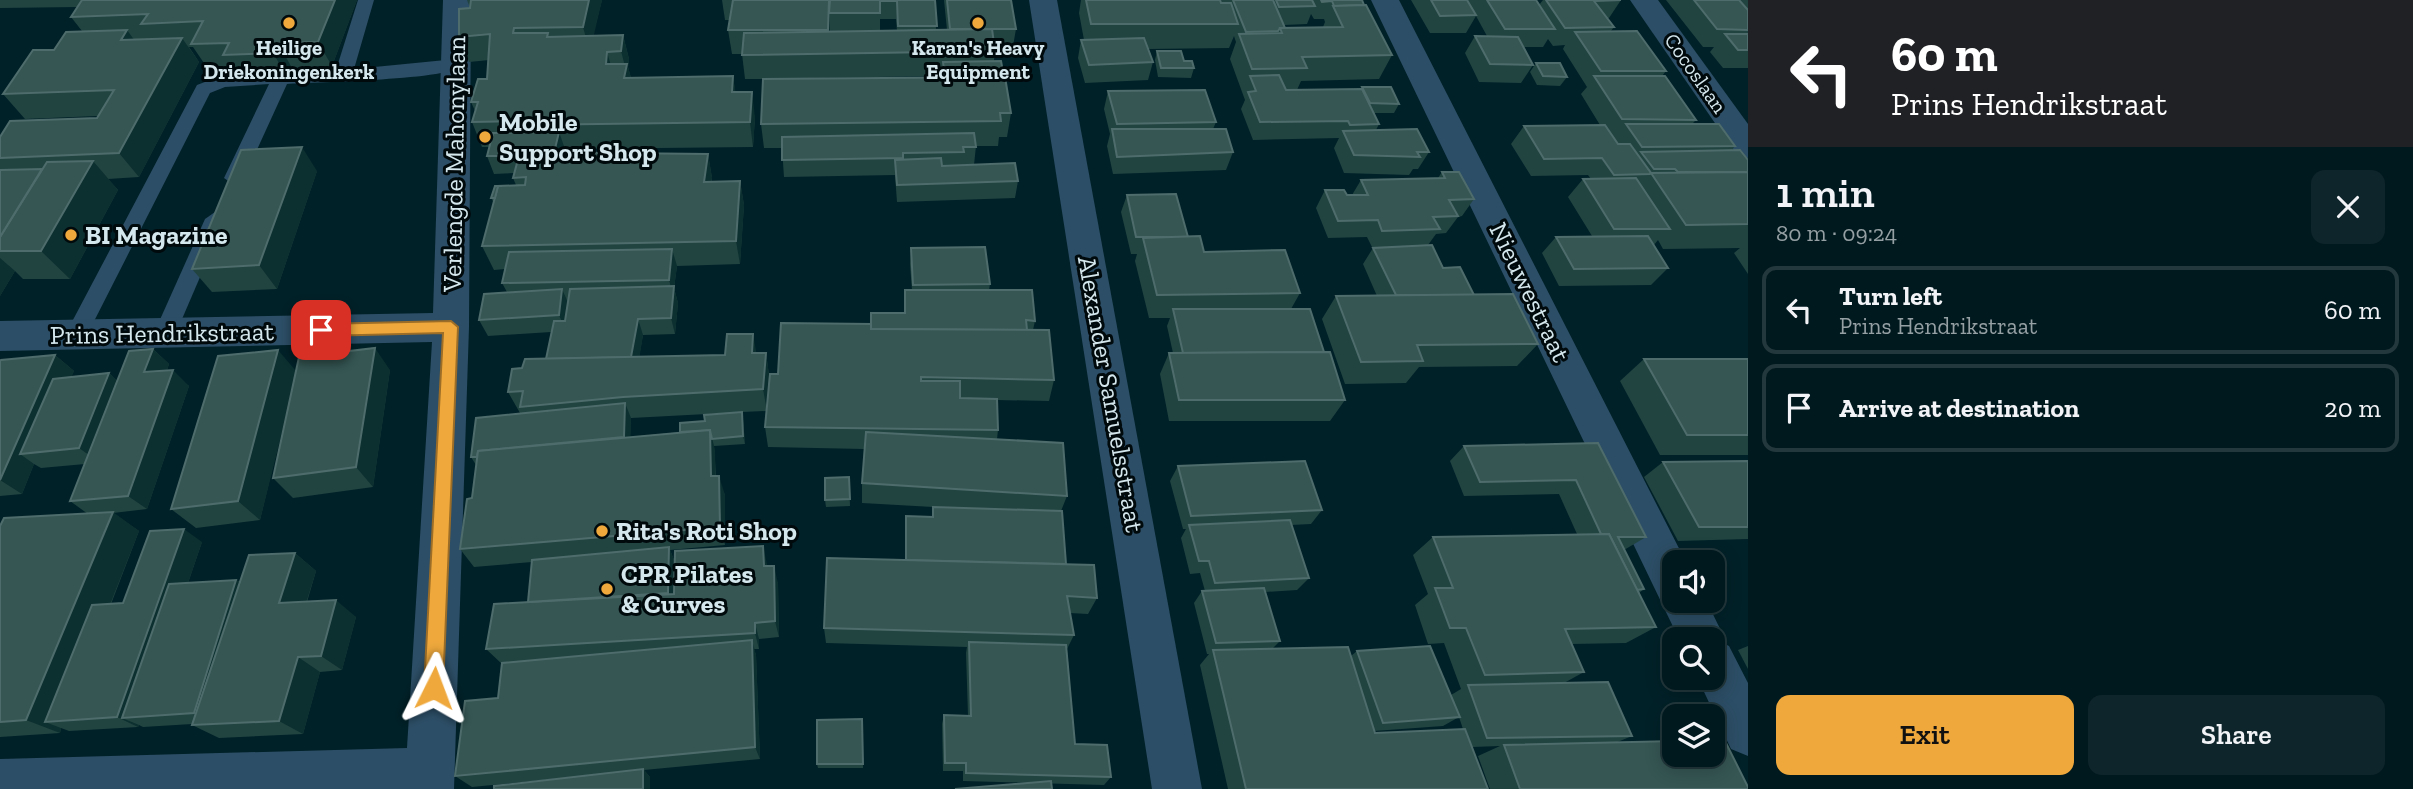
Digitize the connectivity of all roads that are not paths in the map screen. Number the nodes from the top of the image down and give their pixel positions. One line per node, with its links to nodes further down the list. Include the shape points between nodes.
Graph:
1 (366, 0): 7 (lane)
2 (457, 0): 6 (street, Verlengde Mahonylaan)
3 (1043, 0): 19 (street, Alexander Samuelsstraat)
4 (1385, 0): 14 (street, Nieuwestraat)
5 (1644, 0): 9 (street, Cocoslaan)
6 (456, 65): 7 (lane); 10 (street, Verlengde Mahonylaan)
7 (343, 75): 8 (lane)
8 (280, 79): 11 (lane); 12 (lane, via 223,81 203,89)
9 (1748, 146)
10 (451, 327): 11 (street, Prins Hendrikstraat); 17 (street, Verlengde Mahonylaan)
11 (165, 333): 12 (street, Prins Hendrikstraat)
12 (76, 335): 13 (street, Prins Hendrikstraat)
13 (0, 336)
14 (1662, 558)
15 (1725, 686): 16 (street)
16 (1748, 732)
17 (429, 780): 18 (street)
18 (0, 783)
19 (1177, 789)

